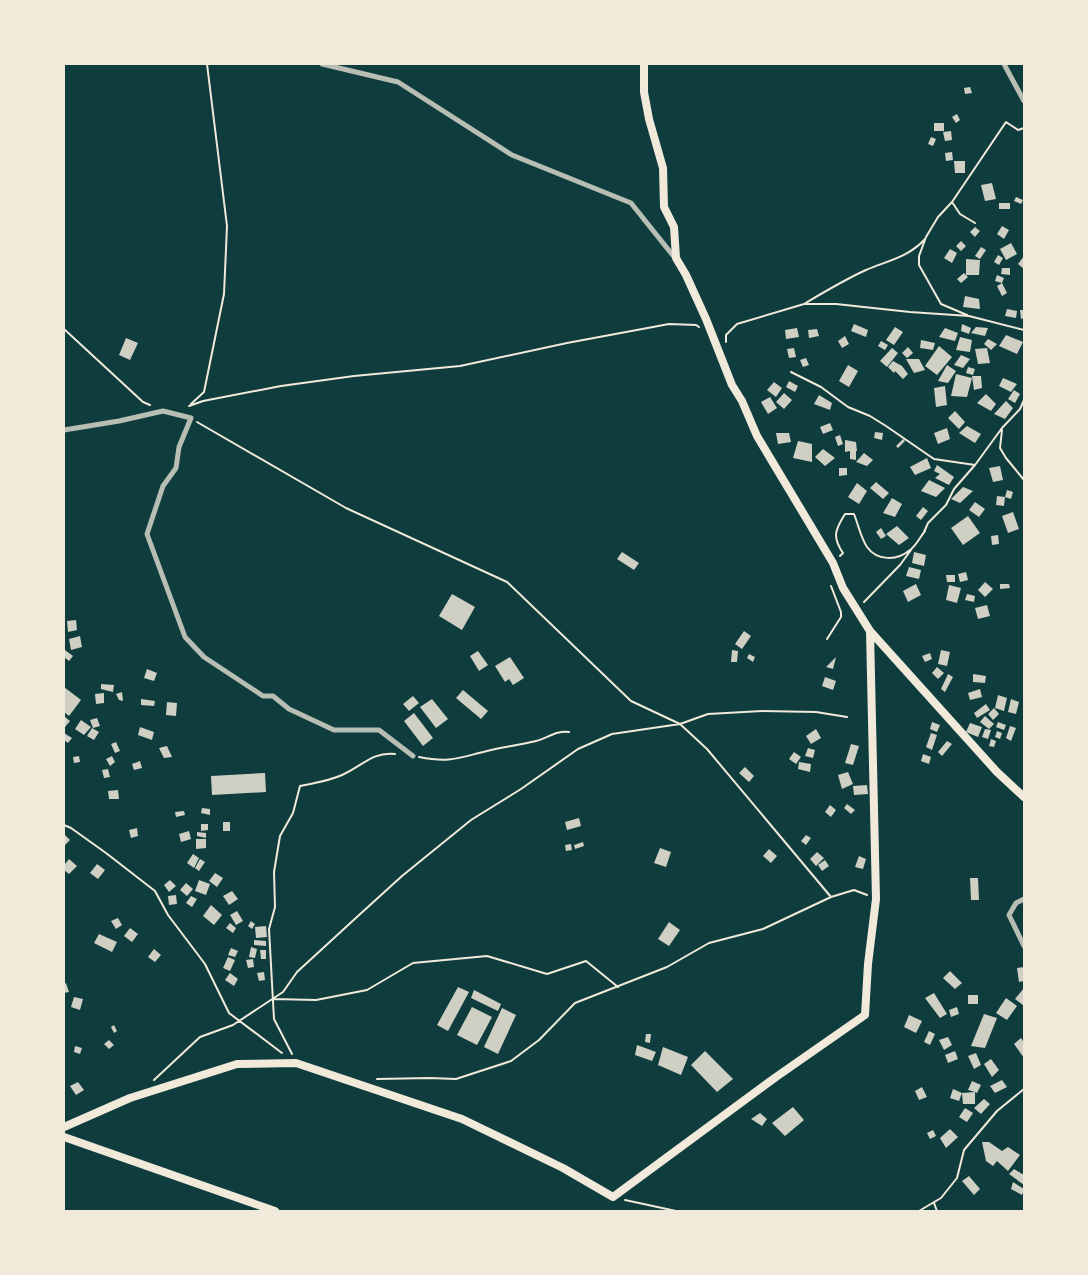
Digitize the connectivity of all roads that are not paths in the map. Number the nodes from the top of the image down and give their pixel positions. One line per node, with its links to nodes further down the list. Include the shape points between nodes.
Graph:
1 (322, 64): 5 (street, via 398,82 512,155 632,203)
2 (644, 64): 5 (main road, via 644,92 663,168 664,207 674,227)
3 (1004, 64): 4 (street)
4 (1024, 101)
5 (676, 258): 7 (main road, via 757,436)
6 (64, 430): 8 (street, via 163,411 191,418 179,447 176,468 162,486 147,534 186,637 204,657 263,696 273,696 289,709 334,730 379,730)
7 (870, 631): 9 (main road, via 997,772); 12 (main road, via 876,899 865,1015 613,1197 563,1168 462,1119 296,1063 237,1064 130,1098)
8 (413, 756)
9 (1024, 797)
10 (1024, 899): 11 (street, via 1016,903 1009,915)
11 (1024, 946)
12 (64, 1127)
13 (64, 1137): 14 (main road)
14 (274, 1211)

